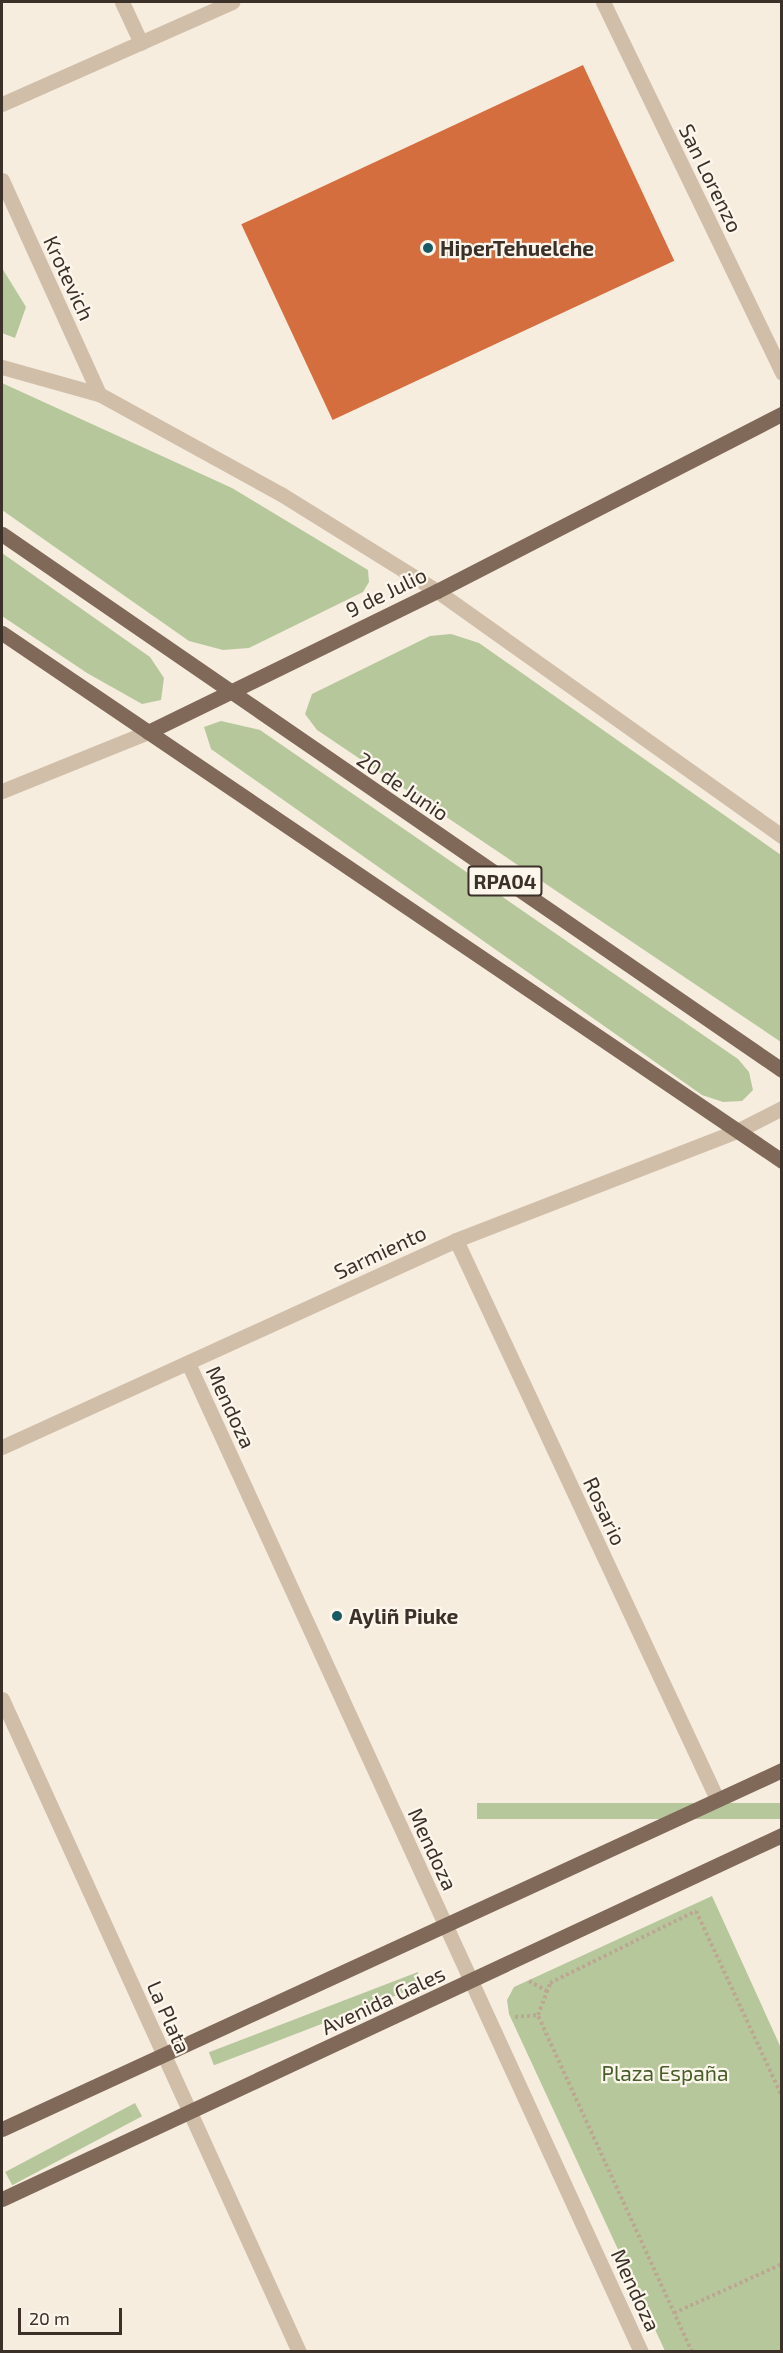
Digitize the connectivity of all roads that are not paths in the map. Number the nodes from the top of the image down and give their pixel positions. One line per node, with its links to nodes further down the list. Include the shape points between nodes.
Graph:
1 (122, 2): 4 (street)
2 (232, 2): 4 (street)
3 (603, 2): 8 (street, San Lorenzo)
4 (141, 43): 5 (street)
5 (2, 104)
6 (2, 180): 9 (street, Krotevich)
7 (2, 367): 9 (street)
8 (782, 373)
9 (99, 394): 12 (street, via 281,494)
10 (782, 414): 12 (main road, 9 de Julio)
11 (2, 534): 14 (main road, 20 de Junio / RPA04)
12 (437, 591): 14 (main road, 9 de Julio); 17 (street)
13 (2, 633): 15 (main road)
14 (228, 692): 15 (main road, 9 de Julio); 18 (main road, 20 de Junio / RPA04)
15 (147, 732): 16 (street, 9 de Julio); 20 (main road)
16 (2, 791)
17 (782, 836)
18 (782, 1070)
19 (782, 1108): 20 (street, Sarmiento)
20 (739, 1130): 21 (main road); 22 (street, Sarmiento)
21 (782, 1161)
22 (456, 1240): 23 (street, Sarmiento); 27 (street, Rosario)
23 (188, 1364): 24 (street, Sarmiento); 29 (street, Mendoza)
24 (2, 1447)
25 (2, 1699): 31 (street, La Plata)
26 (782, 1770): 27 (main road, Avenida Gales)
27 (717, 1799): 29 (main road, Avenida Gales)
28 (782, 1835): 30 (main road, Avenida Gales)
29 (444, 1924): 30 (street, Mendoza); 31 (main road, Avenida Gales)
30 (471, 1982): 32 (main road, Avenida Gales); 36 (street, Mendoza)
31 (163, 2054): 32 (street, La Plata); 33 (main road, Avenida Gales)
32 (188, 2115): 34 (main road, Avenida Gales); 35 (street, La Plata)
33 (2, 2129)
34 (2, 2199)
35 (298, 2352)
36 (641, 2352)

